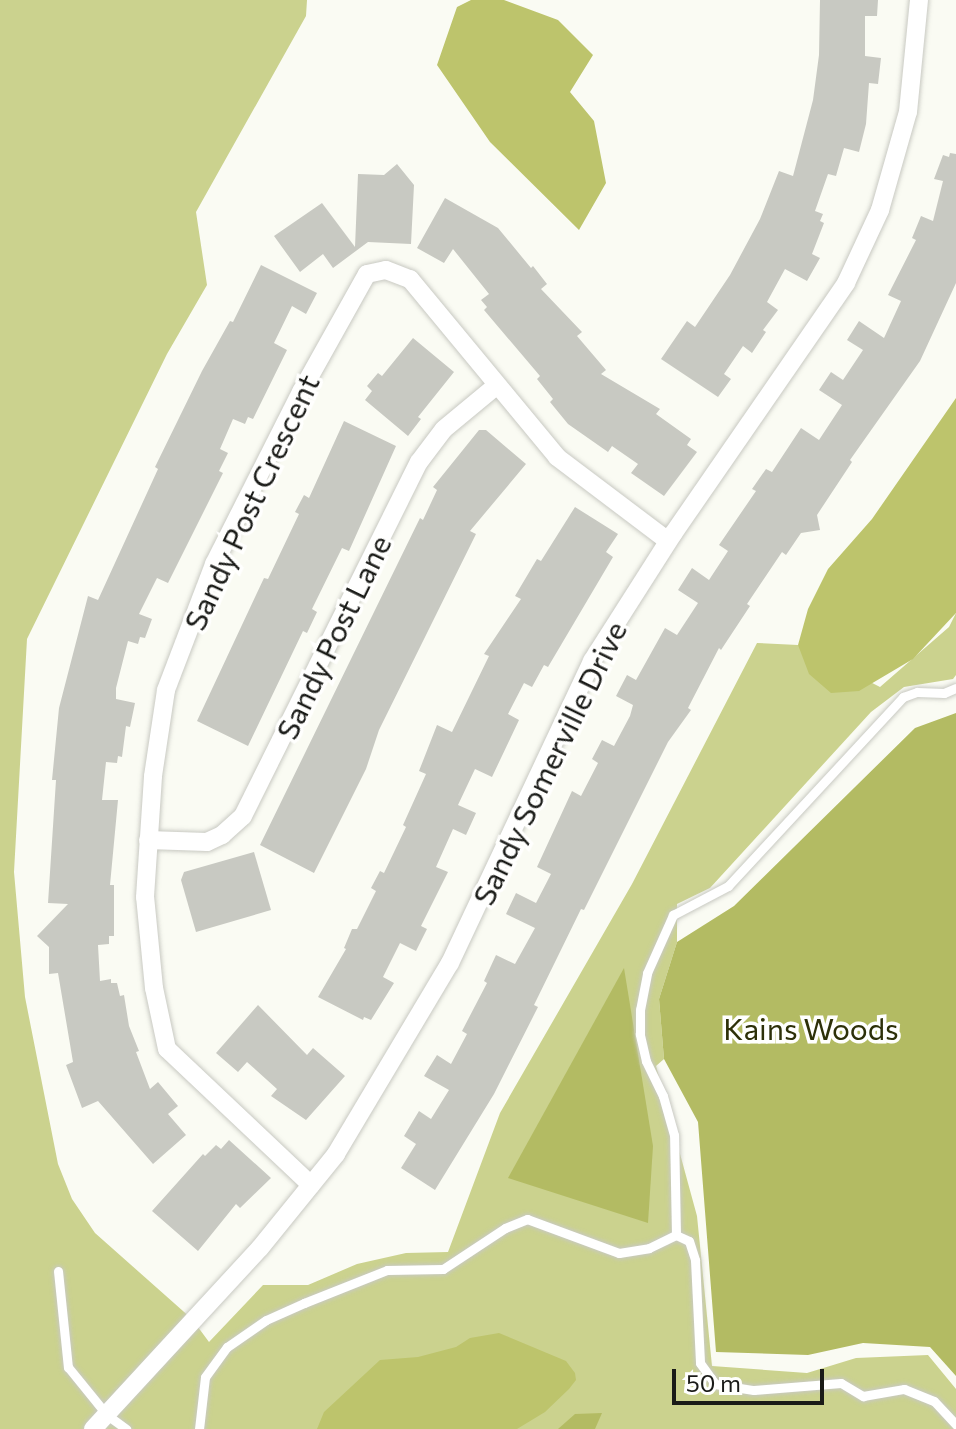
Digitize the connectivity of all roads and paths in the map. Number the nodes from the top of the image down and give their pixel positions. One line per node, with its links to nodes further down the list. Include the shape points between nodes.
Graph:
1 (919, 0): 3 (street, Sandy Somerville Drive, via 908,112 880,210 846,283)
2 (496, 386): 3 (street, Sandy Post Crescent, via 557,457); 5 (street, Sandy Post Lane, via 444,429 419,462 243,816 207,842); 5 (street, Sandy Post Crescent, via 410,279 386,270 367,274 214,564 166,690)
3 (668, 541): 6 (street, Sandy Somerville Drive, via 592,661 450,963 336,1154)
4 (956, 688): 7 (lane, via 903,697 728,886 673,915 647,973 640,1010 646,1061 674,1135)
5 (148, 840): 6 (street, Sandy Post Crescent, via 145,897 154,988 167,1049)
6 (311, 1185): 9 (street, Sandy Somerville Drive)
7 (676, 1235): 10 (lane, via 689,1241 695,1260 700,1363 715,1384 754,1390 841,1383 863,1396 904,1389 934,1401); 13 (lane, via 649,1248 619,1253 527,1219 443,1269 387,1270 304,1303 266,1320 227,1347 205,1377)
8 (58, 1271): 9 (lane, via 68,1367)
9 (107, 1415): 11 (street, Sandy Somerville Drive); 12 (lane)
10 (956, 1425)
11 (93, 1429)
12 (126, 1429)
13 (199, 1429)

